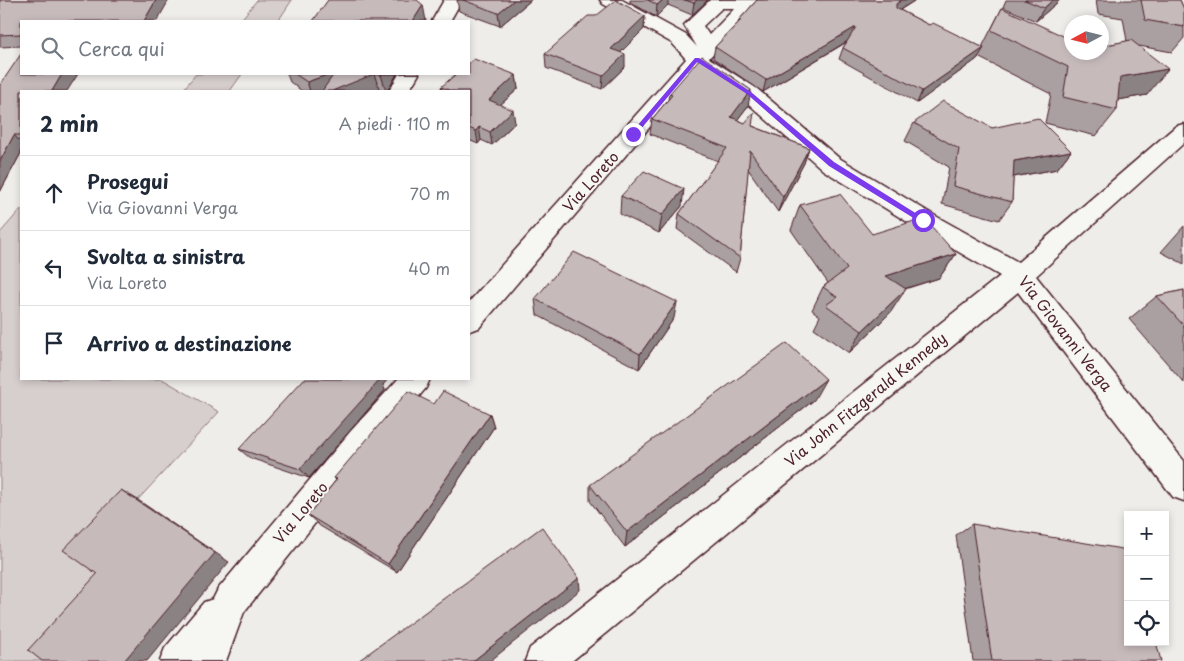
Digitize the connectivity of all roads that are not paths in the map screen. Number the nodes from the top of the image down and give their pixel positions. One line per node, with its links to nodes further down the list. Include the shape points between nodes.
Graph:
1 (453, 0): 4 (street)
2 (609, 0): 5 (street)
3 (753, 1): 5 (street, Via Loreto); 5 (street, via 717,3 693,25)
4 (441, 20)
5 (702, 53): 9 (street, Via Giovanni Verga, via 831,164); 10 (street, Via Loreto)
6 (408, 75): 7 (street)
7 (400, 90)
8 (1184, 131): 9 (street, Via John Fitzgerald Kennedy)
9 (1020, 275): 12 (street, Via Giovanni Verga); 16 (street, Via John Fitzgerald Kennedy)
10 (470, 319)
11 (415, 380): 13 (street, Via Loreto)
12 (1184, 486)
13 (230, 600): 14 (street); 15 (street, Via Loreto)
14 (178, 661)
15 (208, 661)
16 (543, 661)

